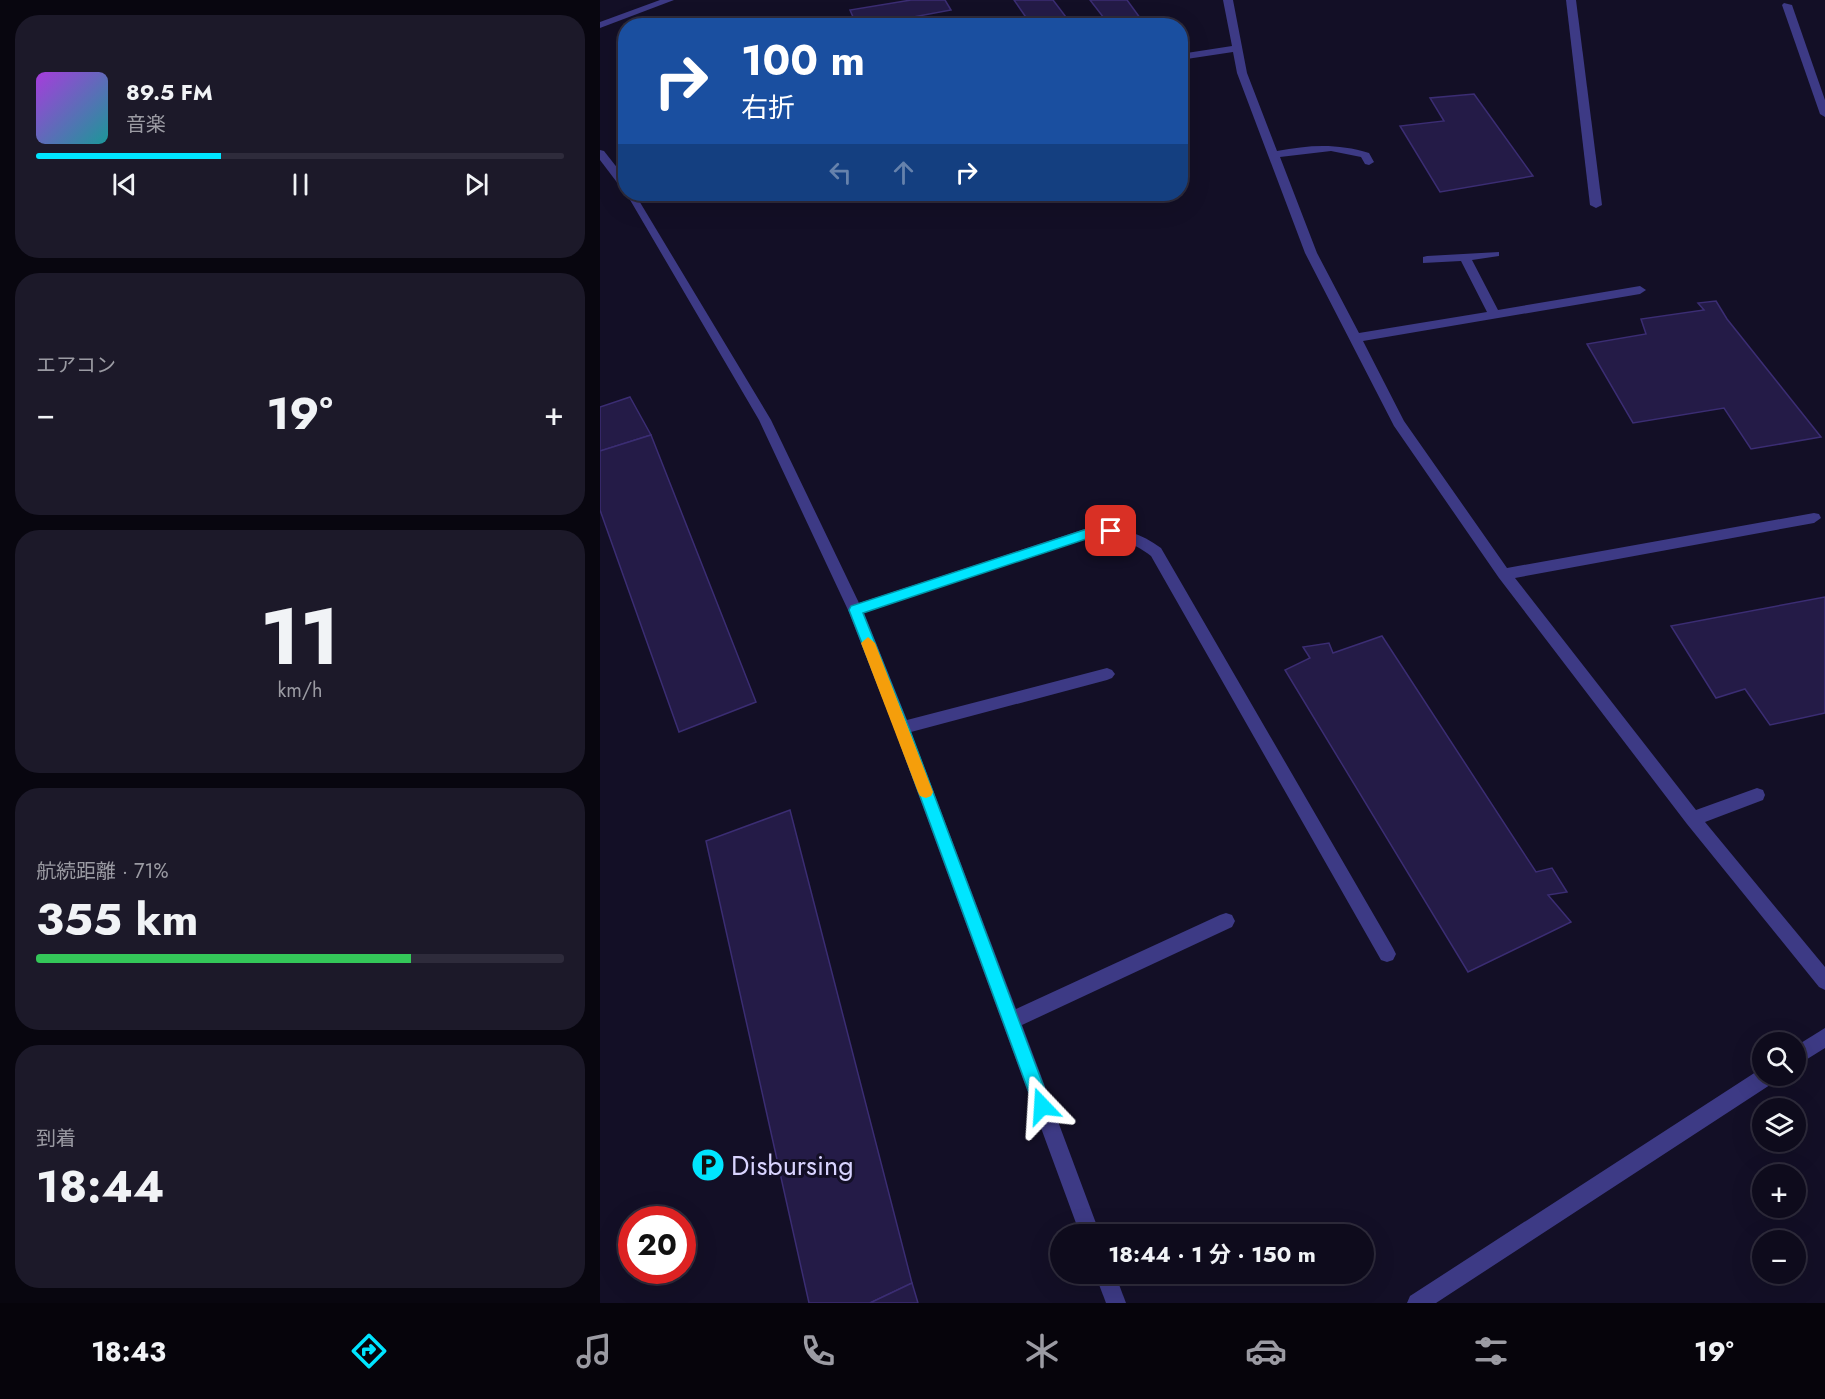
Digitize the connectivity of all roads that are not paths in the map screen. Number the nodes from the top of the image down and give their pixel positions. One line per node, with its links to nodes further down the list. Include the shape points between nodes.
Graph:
1 (669, 0): 6 (lane)
2 (1228, 0): 8 (lane)
3 (1571, 0): 16 (lane)
4 (1787, 5): 10 (lane)
5 (600, 10): 7 (lane)
6 (619, 18)
7 (605, 23)
8 (1237, 48): 9 (lane); 12 (lane, via 1242,73)
9 (1188, 56)
10 (1825, 114)
11 (600, 153): 14 (lane)
12 (1274, 155): 13 (lane, via 1336,147 1365,155); 22 (lane, via 1311,253)
13 (1370, 162)
14 (618, 175)
15 (635, 201): 25 (lane, via 765,420)
16 (1596, 206)
17 (1495, 254): 18 (lane)
18 (1465, 258): 19 (lane); 21 (lane)
19 (1427, 260)
20 (1640, 290): 21 (lane)
21 (1495, 315): 22 (lane)
22 (1355, 338): 24 (lane, via 1399,423)
23 (1814, 518): 24 (lane)
24 (1504, 574): 29 (lane)
25 (855, 610): 27 (lane); 31 (lane, via 1092,532 1111,531 1143,541 1156,552)
26 (1107, 674): 27 (lane)
27 (902, 728): 33 (lane)
28 (1757, 795): 29 (lane)
29 (1693, 819): 32 (lane)
30 (1226, 921): 33 (lane)
31 (1387, 954)
32 (1825, 981)
33 (1010, 1021): 37 (lane)
34 (1825, 1037): 35 (lane)
35 (1806, 1050)
36 (1752, 1085): 40 (lane)
37 (1086, 1224)
38 (1109, 1284): 39 (lane)
39 (1116, 1303)
40 (1417, 1303)

